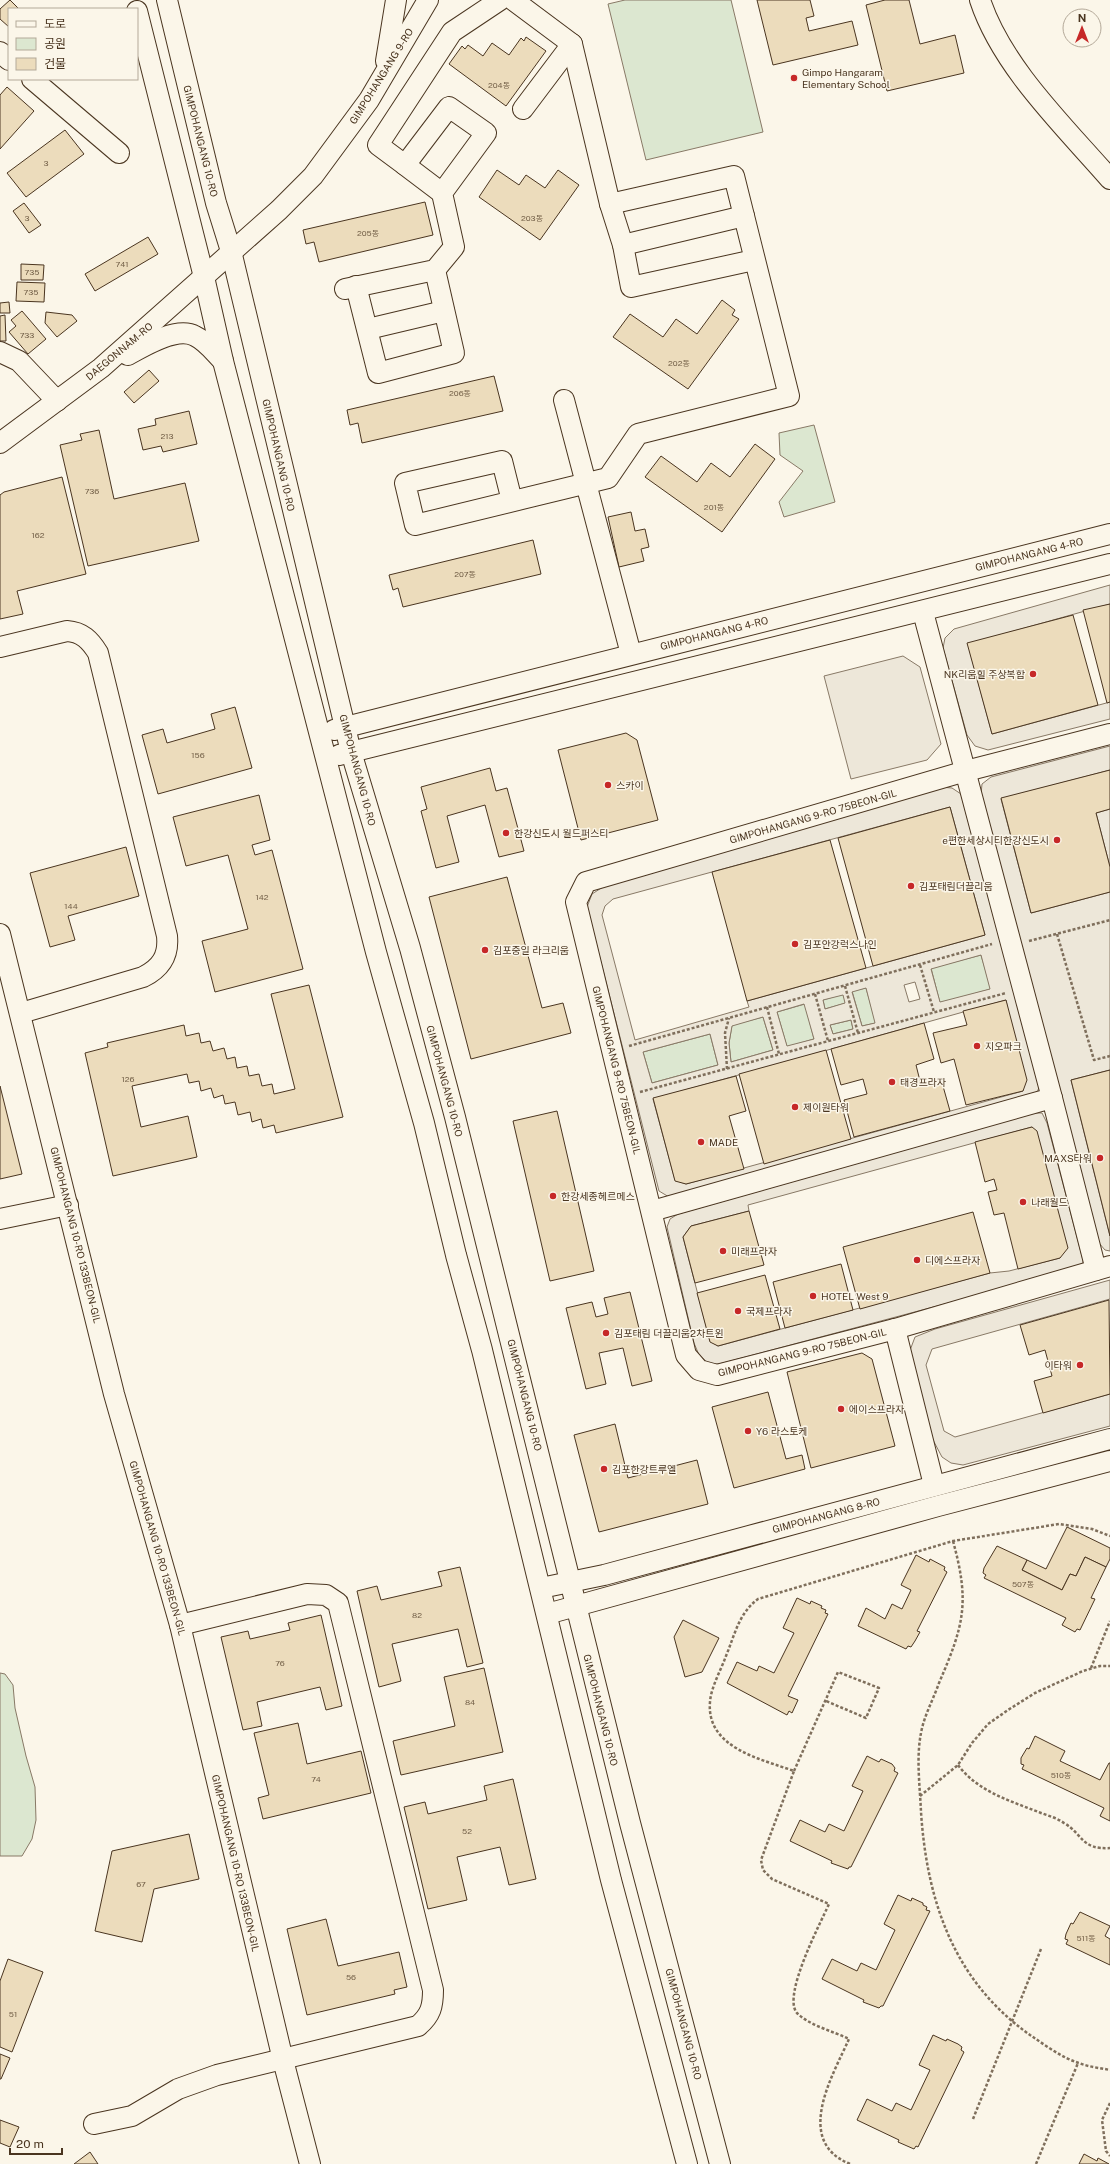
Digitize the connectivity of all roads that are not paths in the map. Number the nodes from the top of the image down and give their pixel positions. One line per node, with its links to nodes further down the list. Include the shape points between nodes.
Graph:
1 (167, 0): 21 (street, GIMPOHANGANG 10-RO, via 216,203)
2 (396, 0): 11 (street)
3 (428, 0): 11 (street, GIMPOHANGANG 9-RO)
4 (500, 0): 15 (street, via 452,32 378,145)
5 (513, 0): 8 (street)
6 (980, 0): 16 (street, via 999,42 1016,68)
7 (138, 14): 24 (street)
8 (572, 44): 13 (street); 18 (street)
9 (0, 52): 10 (street)
10 (8, 59)
11 (384, 73): 21 (street, GIMPOHANGANG 9-RO, via 369,100 313,176 279,210)
12 (33, 80): 14 (street)
13 (523, 109)
14 (119, 153)
15 (405, 165): 17 (street); 17 (street, via 449,107 486,133)
16 (1110, 179)
17 (442, 193): 23 (street, via 454,247)
18 (610, 204): 19 (street, via 734,176); 20 (street)
19 (744, 216): 20 (street); 22 (street)
20 (623, 245): 22 (street, via 631,287)
21 (231, 251): 24 (street, DAEGONNAM-RO); 40 (street, GIMPOHANGANG 10-RO)
22 (754, 260): 33 (street, via 789,396 638,434 608,478)
23 (435, 270): 25 (street); 26 (street, via 350,287)
24 (204, 277): 28 (street); 29 (street, DAEGONNAM-RO)
25 (444, 311): 26 (street); 26 (street, via 454,353 378,373)
26 (368, 329)
27 (0, 352): 31 (street, via 19,361)
28 (223, 361): 29 (street, via 194,335 177,334 161,337); 41 (street)
29 (101, 368): 31 (street, DAEGONNAM-RO)
30 (564, 400): 33 (street)
31 (57, 401): 32 (street, DAEGONNAM-RO)
32 (0, 443)
33 (586, 483): 34 (street); 39 (street)
34 (512, 501): 34 (street, via 415,525 405,483 502,461)
35 (1110, 534): 39 (street, GIMPOHANGANG 4-RO)
36 (1110, 564): 37 (street)
37 (923, 612): 43 (street); 45 (street)
38 (0, 648): 47 (street, via 67,631 88,639 98,653 168,946 157,969 143,977)
39 (631, 654): 40 (street, GIMPOHANGANG 4-RO)
40 (346, 727): 41 (street, GIMPOHANGANG 4-RO); 43 (street, GIMPOHANGANG 10-RO)
41 (319, 734): 44 (street)
42 (1110, 734): 45 (street, GIMPOHANGANG 9-RO 75BEON-GIL)
43 (351, 752): 44 (street); 57 (street, GIMPOHANGANG 10-RO, via 410,948 453,1109)
44 (325, 758): 58 (street, via 424,1123)
45 (966, 771): 48 (street); 50 (street, GIMPOHANGANG 9-RO 75BEON-GIL, via 586,882 576,902)
46 (0, 934): 47 (street, GIMPOHANGANG 10-RO 133BEON-GIL)
47 (21, 1013): 49 (street, GIMPOHANGANG 10-RO 133BEON-GIL)
48 (1052, 1098): 50 (street); 52 (street)
49 (68, 1205): 51 (street); 61 (street, GIMPOHANGANG 10-RO 133BEON-GIL, via 114,1394)
50 (652, 1211): 53 (street, GIMPOHANGANG 9-RO 75BEON-GIL, via 686,1355 699,1370 717,1375)
51 (0, 1219)
52 (1103, 1268): 53 (street, GIMPOHANGANG 9-RO 75BEON-GIL)
53 (894, 1329): 56 (street)
54 (1110, 1439): 56 (street, GIMPOHANGANG 8-RO)
55 (1110, 1461): 59 (street, GIMPOHANGANG 8-RO, via 938,1506)
56 (934, 1485): 57 (street, GIMPOHANGANG 8-RO)
57 (571, 1583): 58 (street, GIMPOHANGANG 8-RO); 59 (street, GIMPOHANGANG 10-RO)
58 (541, 1588): 60 (street)
59 (577, 1607): 60 (street, GIMPOHANGANG 8-RO); 66 (street, GIMPOHANGANG 10-RO, via 630,1823)
60 (546, 1614): 65 (street, via 609,1872)
61 (180, 1625): 62 (street, GIMPOHANGANG 10-RO 133BEON-GIL); 62 (street, via 307,1594 326,1595 338,1603 433,1990 433,2008 428,2018 418,2026)
62 (283, 2060): 63 (street, via 217,2075 178,2089 132,2116); 64 (street, GIMPOHANGANG 10-RO 133BEON-GIL)
63 (94, 2124)
64 (310, 2164)
65 (687, 2164)
66 (720, 2164)

